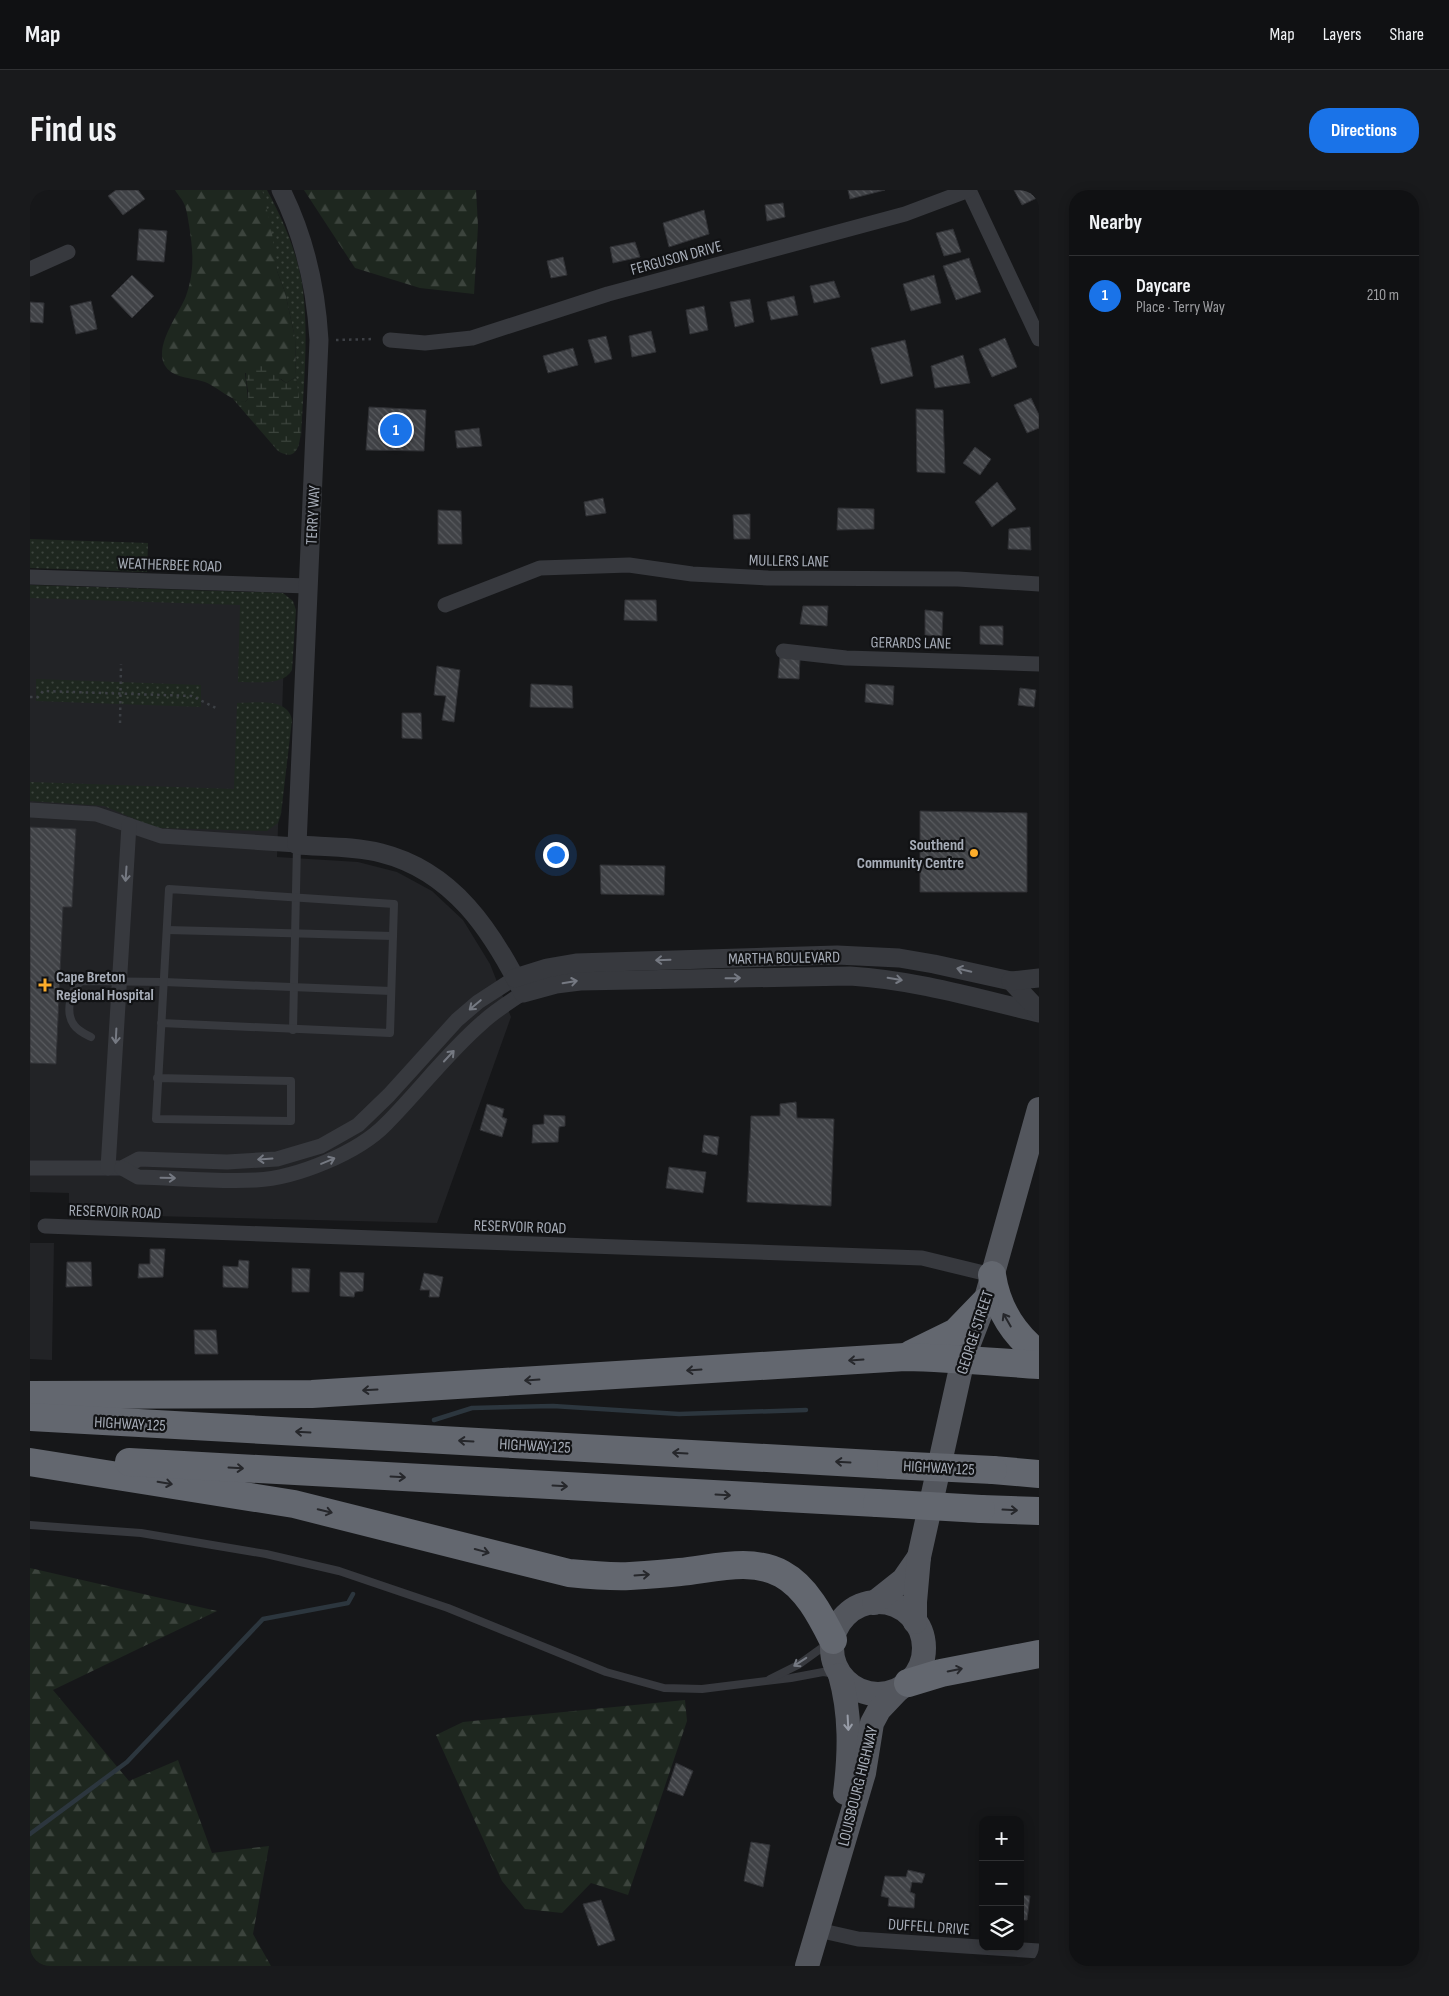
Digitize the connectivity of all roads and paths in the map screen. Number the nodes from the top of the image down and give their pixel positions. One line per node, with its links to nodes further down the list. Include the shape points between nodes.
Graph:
1 (281, 190): 6 (street, TERRY WAY, via 298,229 312,276)
2 (969, 190): 5 (street); 7 (street, FERGUSON DRIVE, via 905,214 608,294 472,338 425,344)
3 (68, 252): 4 (street)
4 (30, 269)
5 (1039, 339)
6 (319, 340): 7 (path); 10 (street, TERRY WAY)
7 (390, 340)
8 (30, 577): 10 (street, WEATHERBEE ROAD)
9 (1039, 584): 11 (street, MULLERS LANE, via 958,579 768,578 692,574 629,565 540,568)
10 (308, 586): 21 (street, TERRY WAY)
11 (445, 605)
12 (783, 651): 14 (street, GERARDS LANE, via 846,658)
13 (122, 664): 15 (path)
14 (1039, 664)
15 (121, 694): 16 (path, via 43,691 38,697); 17 (path, via 192,696); 18 (path)
16 (30, 697)
17 (218, 709)
18 (120, 723)
19 (30, 810): 20 (street, via 96,814)
20 (129, 825): 21 (street, via 161,836); 29 (street, one-way to 29)
21 (297, 845): 22 (lane); 32 (street, via 379,853 408,862 434,876 474,913 493,939)
22 (296, 898): 23 (lane, via 169,889); 24 (lane); 25 (lane, via 394,904)
23 (167, 930): 24 (lane); 31 (lane)
24 (295, 933): 25 (lane); 33 (lane)
25 (393, 936): 34 (lane)
26 (691, 959): 28 (lane); 30 (street, MARTHA BOULEVARD, one-way to 26, via 934,964 866,956); 32 (street, MARTHA BOULEVARD, one-way to 32, via 576,963 547,968)
27 (1039, 978): 30 (street)
28 (692, 979): 32 (street, MARTHA BOULEVARD, one-way to 28, via 580,981); 35 (street, MARTHA BOULEVARD, one-way to 35, via 886,978)
29 (119, 981): 31 (lane); 38 (lane, via 82,981 72,992 70,1018 80,1032); 42 (street, one-way to 42)
30 (1011, 981): 35 (street, MARTHA BOULEVARD)
31 (164, 982): 33 (lane); 36 (lane)
32 (519, 986): 42 (street, via 478,1002 358,1125 321,1146 277,1159 227,1162 139,1160)
33 (294, 988): 34 (lane); 37 (lane)
34 (391, 991): 37 (lane, via 390,1033)
35 (1039, 1012)
36 (161, 1023): 37 (lane); 39 (lane)
37 (293, 1030)
38 (91, 1037)
39 (158, 1078): 39 (lane, via 156,1119 291,1121 291,1081)
40 (1039, 1109): 44 (main road, GEORGE STREET)
41 (30, 1168): 42 (street)
42 (115, 1168)
43 (45, 1226): 44 (street, RESERVOIR ROAD, via 922,1258)
44 (992, 1275): 45 (main road, GEORGE STREET); 46 (highway, one-way to 44, via 1010,1326)
45 (985, 1302): 47 (highway, via 956,1332); 48 (main road, GEORGE STREET)
46 (1039, 1354)
47 (905, 1357): 48 (highway); 50 (highway, one-way to 50, via 312,1394)
48 (963, 1359): 49 (highway); 57 (main road, GEORGE STREET)
49 (1039, 1365)
50 (30, 1395)
51 (30, 1417): 54 (highway, HIGHWAY 125, one-way to 51, bridge)
52 (30, 1456): 55 (highway, one-way to 55, bridge)
53 (30, 1462): 60 (highway, one-way to 60, via 294,1504 569,1573 627,1576 728,1566 768,1568 783,1574 799,1587)
54 (1039, 1474)
55 (1039, 1512)
56 (30, 1525): 63 (lane, via 141,1532 340,1571 448,1608 606,1672 664,1688 702,1689)
57 (919, 1557): 58 (main road, GEORGE STREET, via 902,1580); 59 (main road, GEORGE STREET)
58 (874, 1602): 59 (main road, via 897,1607); 60 (main road, via 852,1610 843,1618)
59 (915, 1622): 64 (main road, via 922,1634 922,1660 917,1673)
60 (833, 1640): 62 (main road, via 832,1652); 63 (lane, one-way to 63, via 798,1665)
61 (1039, 1654): 64 (highway, one-way to 61, via 941,1673)
62 (840, 1675): 63 (lane, via 823,1672); 64 (main road, via 860,1691 873,1694 886,1694); 65 (main road, LOUISBOURG HIGHWAY, one-way to 65, via 848,1714 849,1740)
63 (766, 1681)
64 (903, 1686): 65 (main road, LOUISBOURG HIGHWAY, via 879,1710 872,1723 864,1772)
65 (837, 1862): 66 (main road, LOUISBOURG HIGHWAY)
66 (818, 1930): 67 (street, DUFFELL DRIVE, via 858,1939); 68 (main road, LOUISBOURG HIGHWAY)
67 (1039, 1951)
68 (807, 1966)

